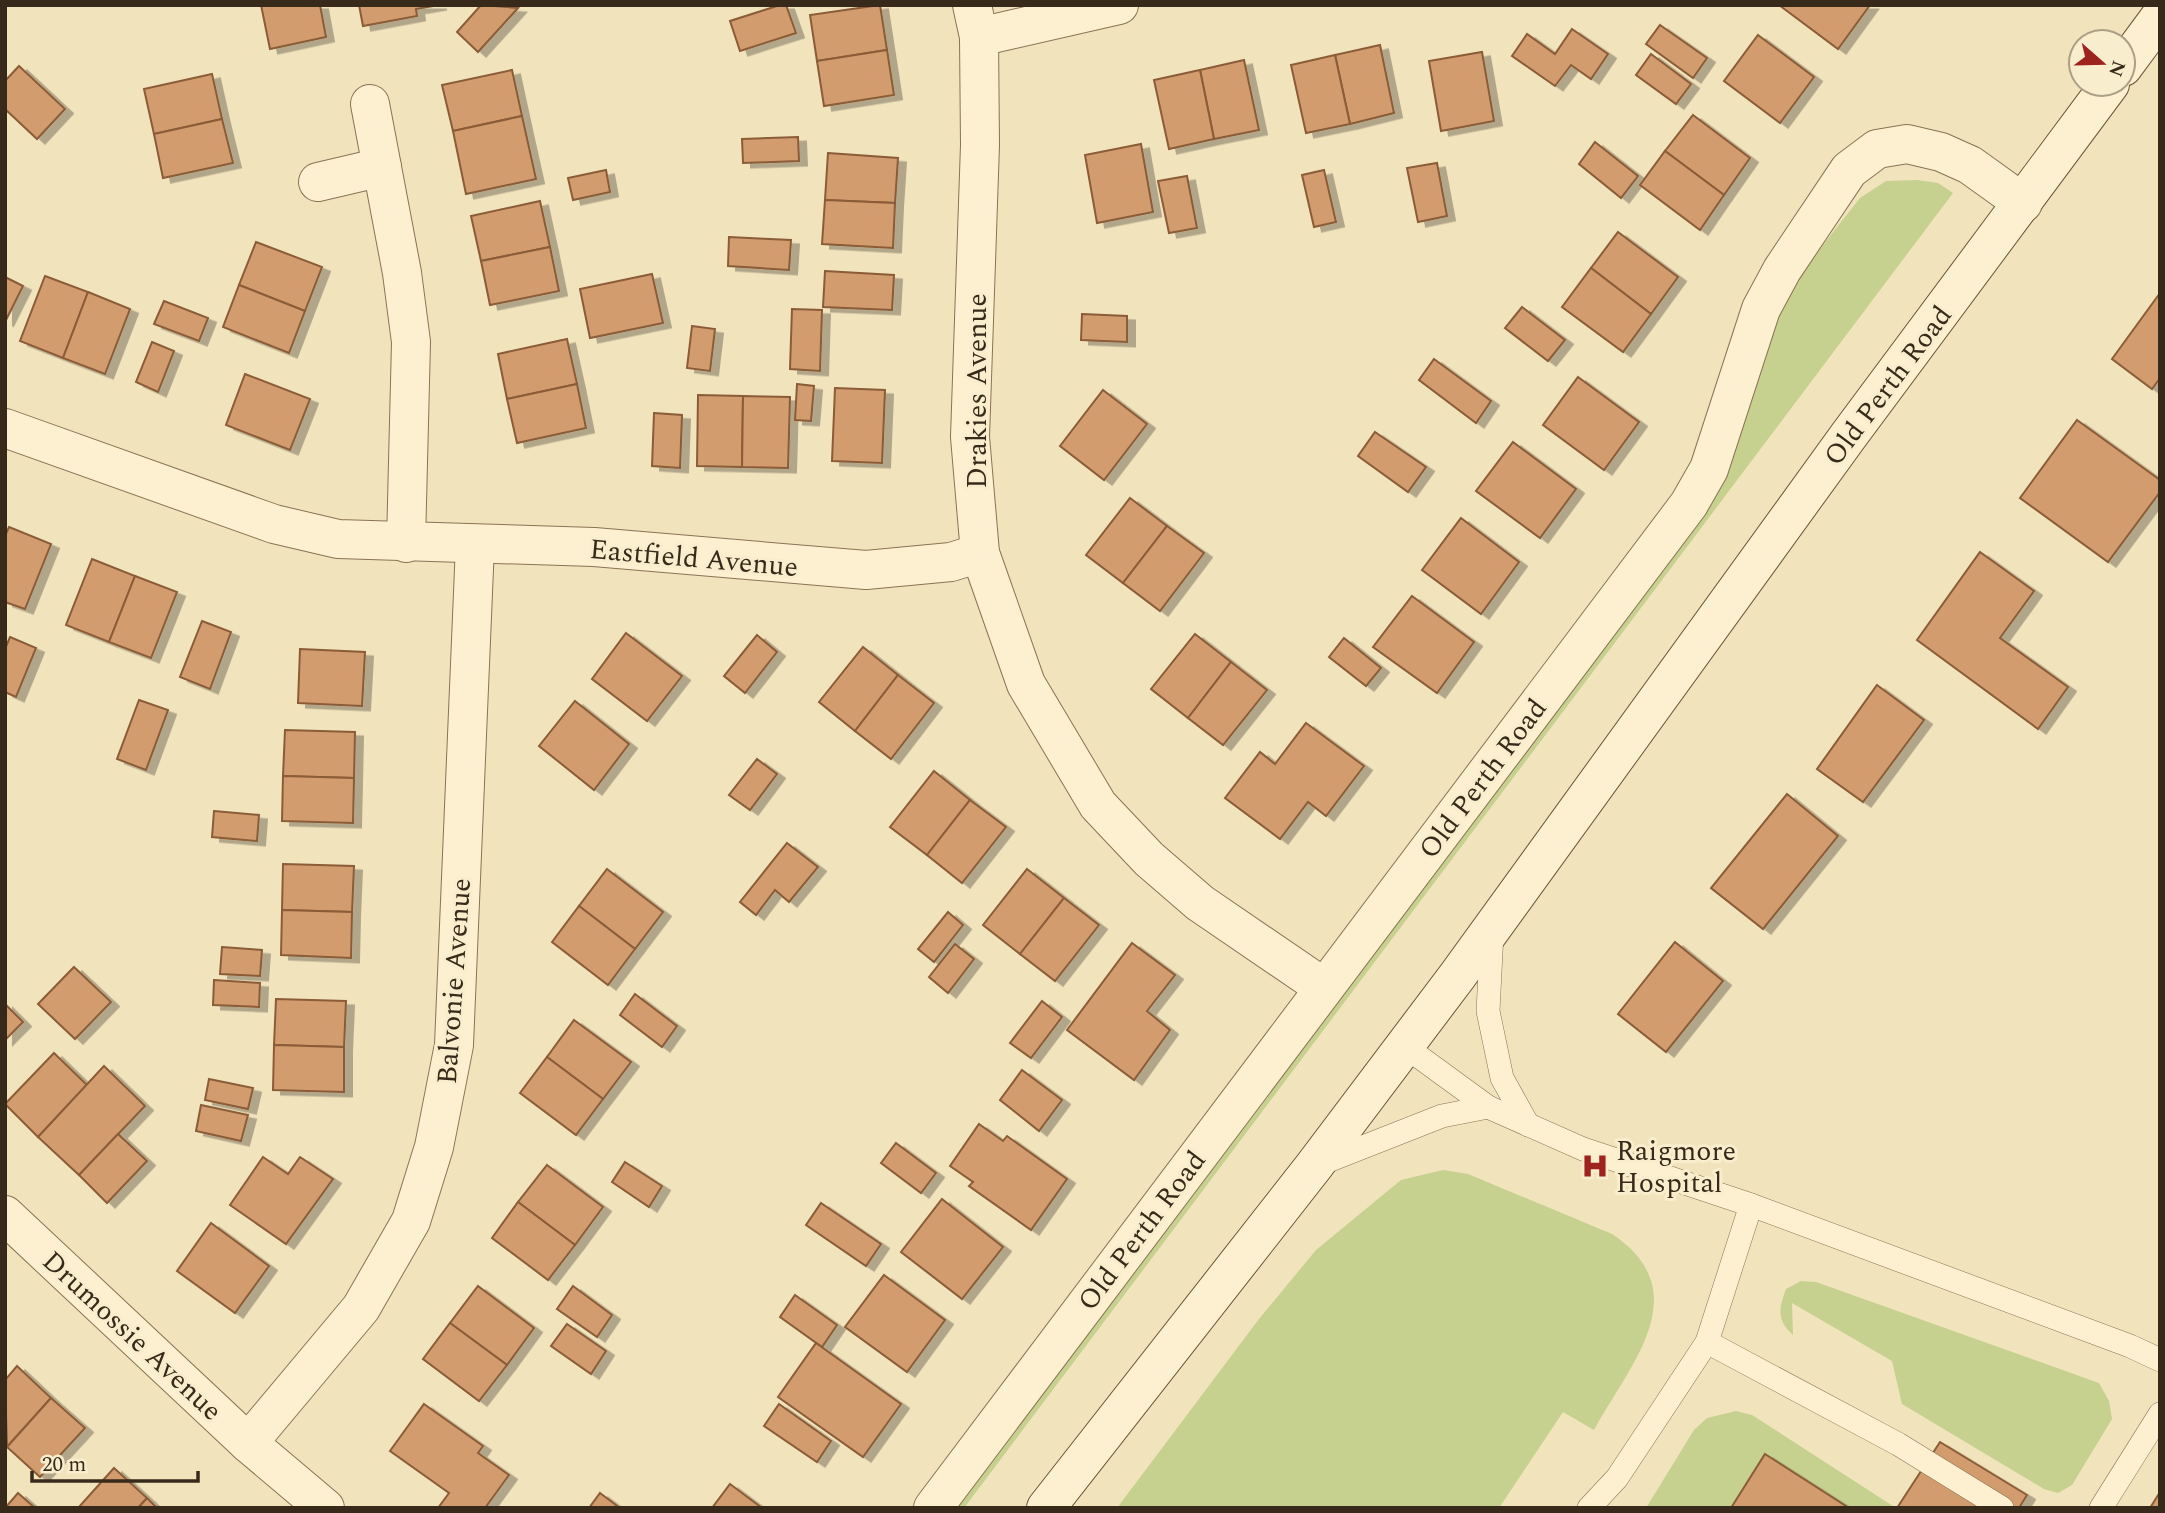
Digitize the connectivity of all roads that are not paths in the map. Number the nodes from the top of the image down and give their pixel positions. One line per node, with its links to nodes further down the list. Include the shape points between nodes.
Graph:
1 (1119, 5): 2 (street, Drakies Avenue)
2 (976, 21): 13 (street, Drakies Avenue, via 981,145 970,437)
3 (2157, 25): 4 (street)
4 (2137, 50)
5 (2100, 98): 9 (street, Old Perth Road)
6 (370, 104): 7 (street)
7 (382, 167): 8 (street); 11 (street, via 411,342)
8 (318, 182)
9 (2023, 203): 14 (street, Old Perth Road); 15 (street, Old Perth Road, via 1970,165 1907,144 1877,149 1849,170 1761,309 1709,469 1689,505)
10 (5, 428): 11 (street, Eastfield Avenue, via 274,524 338,539)
11 (406, 543): 12 (street, Eastfield Avenue)
12 (475, 545): 13 (street, Eastfield Avenue, via 594,548 866,570 951,562); 25 (street, Balvonie Avenue, via 454,1045 434,1147 411,1221 361,1308)
13 (980, 553): 15 (street, Drakies Avenue, via 1026,684 1098,805 1149,859 1200,903)
14 (1492, 926): 16 (street, Old Perth Road); 18 (lane, via 1488,1011 1502,1078)
15 (1323, 987): 27 (street, Old Perth Road)
16 (1403, 1045): 17 (lane); 19 (street, Old Perth Road)
17 (1488, 1107): 18 (lane); 19 (lane, via 1442,1116)
18 (1528, 1125): 20 (lane, via 1583,1149)
19 (1314, 1166): 28 (street, Old Perth Road)
20 (1751, 1205): 22 (lane); 23 (lane)
21 (5, 1215): 25 (street, Drumossie Avenue)
22 (1707, 1342): 29 (lane, via 1617,1478); 30 (lane, via 1898,1444)
23 (2160, 1360)
24 (2160, 1414): 31 (lane)
25 (248, 1443): 26 (street, Drumossie Avenue)
26 (325, 1508)
27 (933, 1508)
28 (1046, 1508)
29 (1589, 1508)
30 (2002, 1508)
31 (2101, 1508)

